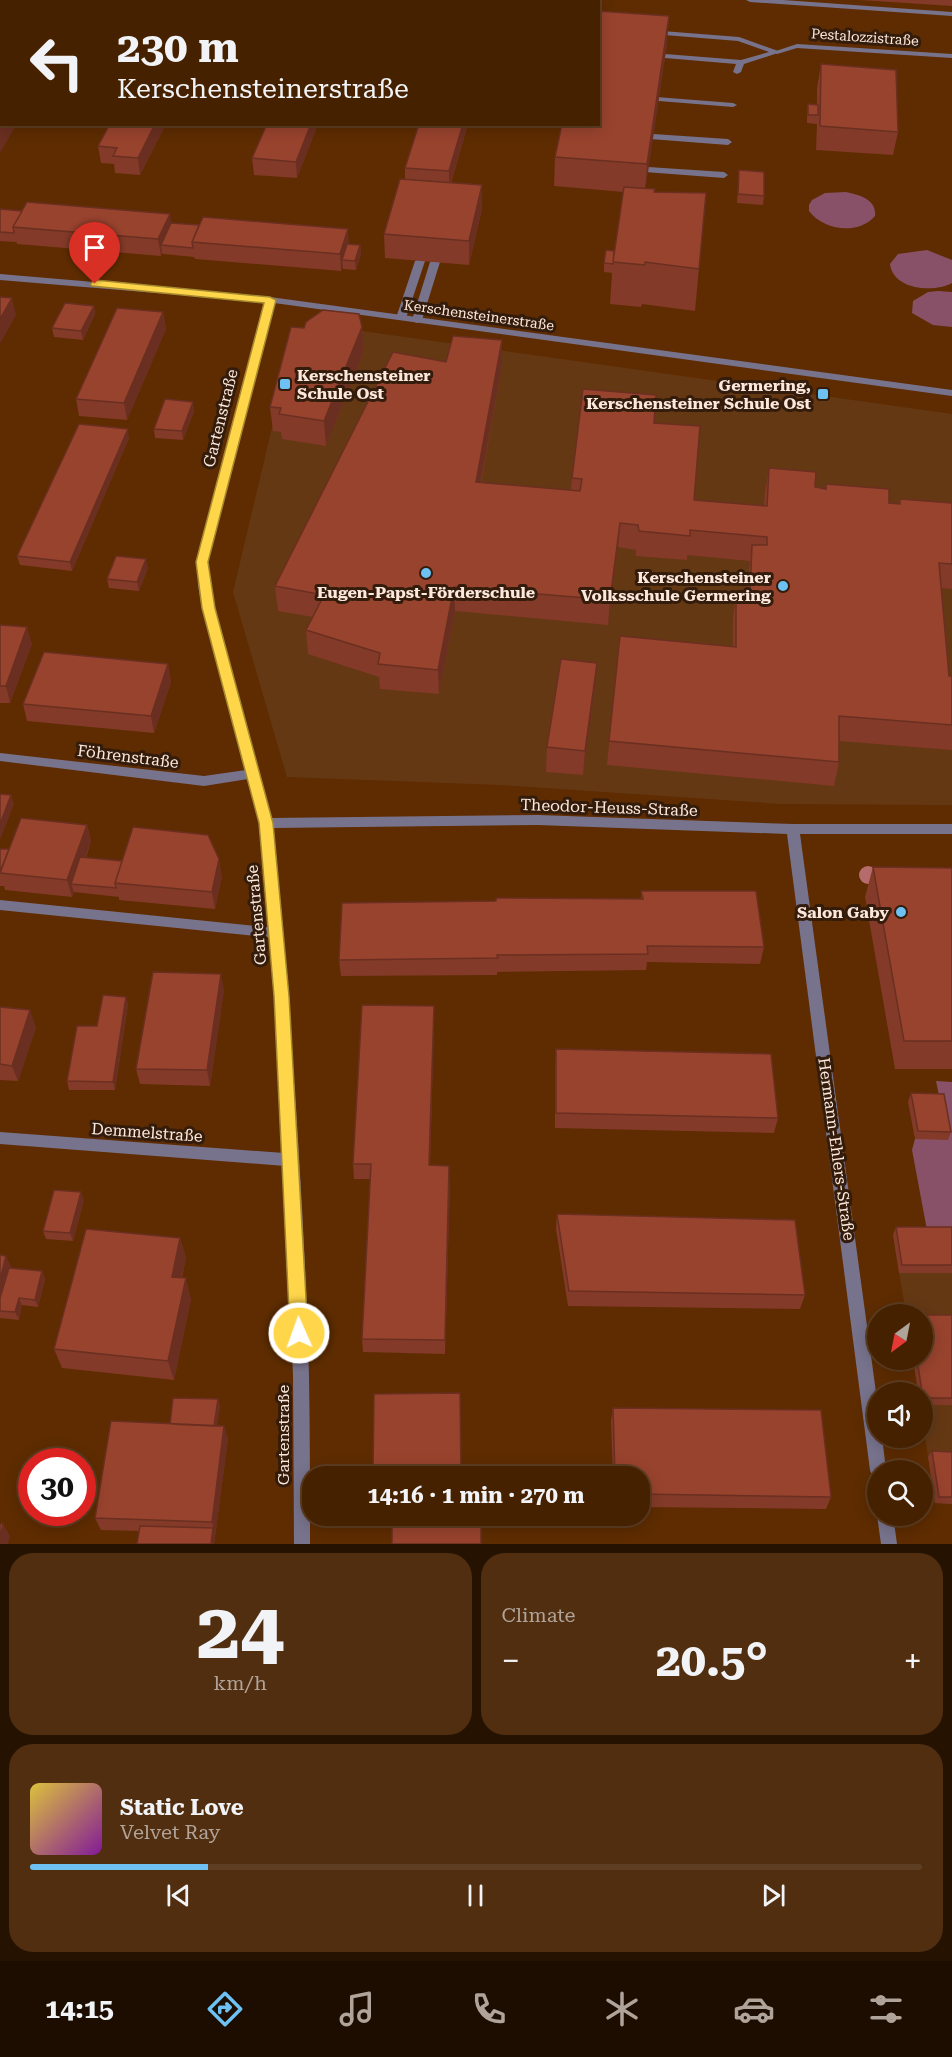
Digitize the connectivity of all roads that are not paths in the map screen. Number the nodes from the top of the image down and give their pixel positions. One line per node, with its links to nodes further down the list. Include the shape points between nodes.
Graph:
1 (750, 0): 2 (street)
2 (952, 14)
3 (645, 32): 4 (street, via 739,39)
4 (777, 52): 5 (street, Pestalozzistraße, via 797,46); 6 (street, Pestalozzistraße, via 738,68)
5 (952, 56)
6 (665, 60)
7 (659, 96): 8 (street)
8 (733, 101)
9 (654, 133): 10 (street)
10 (729, 138)
11 (647, 173): 12 (street)
12 (724, 179)
13 (420, 261): 17 (street)
14 (435, 262): 18 (street)
15 (0, 277): 16 (street, Kerschensteinerstraße)
16 (270, 300): 17 (street, Kerschensteinerstraße); 21 (street, Gartenstraße, via 202,562 208,608)
17 (400, 318): 18 (street, Kerschensteinerstraße)
18 (417, 320): 19 (street, Kerschensteinerstraße)
19 (952, 393)
20 (0, 757): 21 (street, Föhrenstraße, via 204,781)
21 (251, 774): 22 (street, Gartenstraße)
22 (266, 823): 23 (street, Theodor-Heuss-Straße, via 538,820); 26 (street, Gartenstraße)
23 (794, 829): 24 (street, Theodor-Heuss-Straße); 29 (street, Hermann-Ehlers-Straße)
24 (952, 829)
25 (0, 905): 26 (street)
26 (276, 933): 28 (street, Gartenstraße)
27 (0, 1138): 28 (street, Demmelstraße)
28 (292, 1160): 31 (street, Gartenstraße, via 301,1376)
29 (877, 1460)
30 (887, 1526): 32 (street)
31 (302, 1544)
32 (889, 1544)

